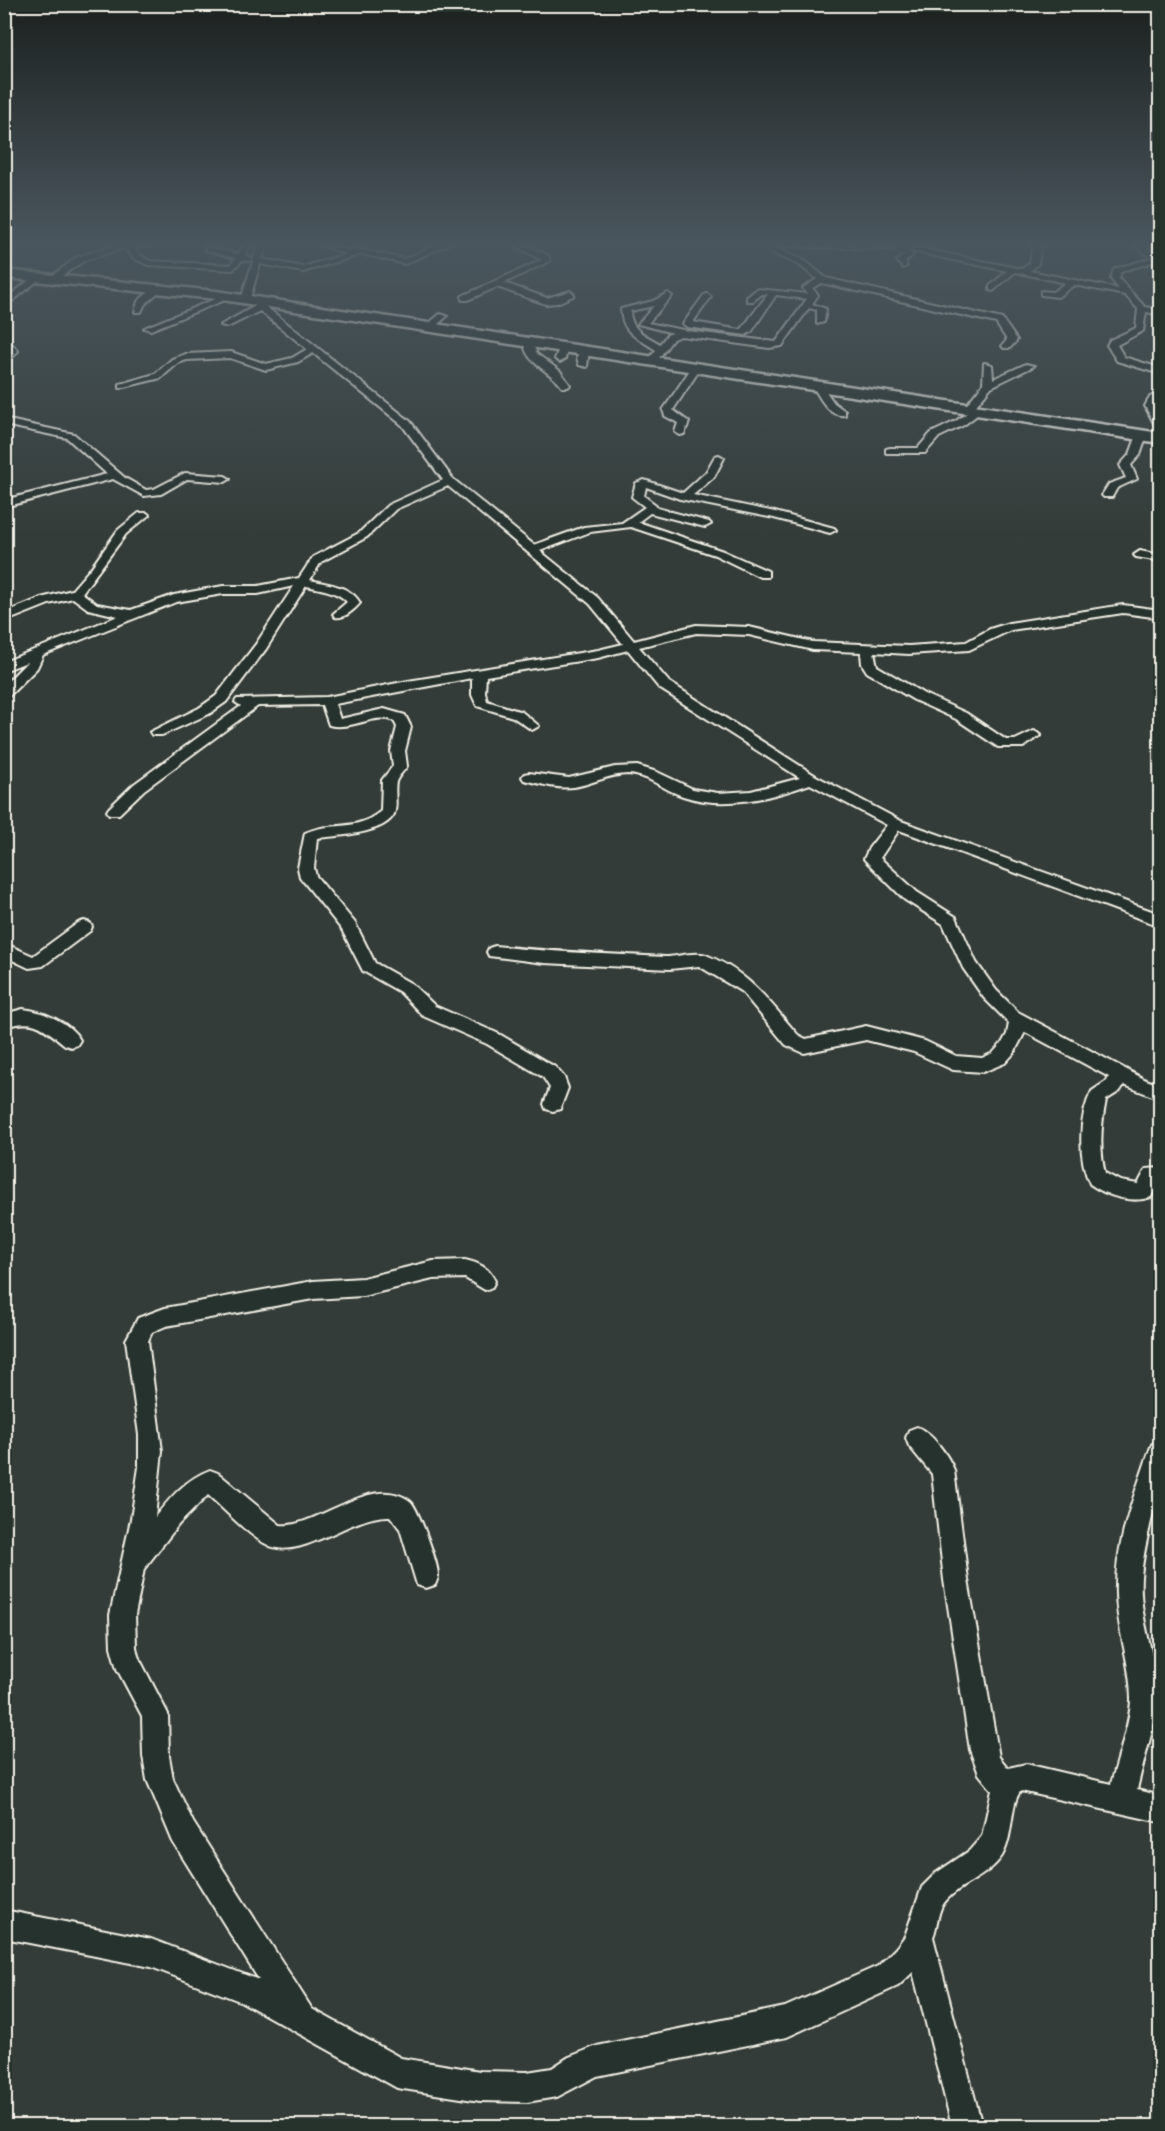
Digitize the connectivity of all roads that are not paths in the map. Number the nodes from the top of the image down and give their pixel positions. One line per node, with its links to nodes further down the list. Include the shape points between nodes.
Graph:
1 (7, 342): 14 (street, via 14,351)
2 (302, 342): 12 (street)
3 (528, 342): 19 (street, via 532,355)
4 (532, 342): 13 (highway, via 584,357)
5 (644, 342): 13 (street)
6 (666, 342): 13 (street)
7 (758, 342): 8 (street)
8 (779, 342)
9 (1010, 342): 11 (street)
10 (1116, 342): 18 (street, via 1112,345 1120,360)
11 (1007, 346)
12 (312, 350): 22 (street, via 295,360 266,367 231,354 186,357 158,376); 35 (street, via 406,423)
13 (657, 354): 16 (highway)
14 (4, 364)
15 (987, 365): 21 (street)
16 (697, 366): 20 (highway); 28 (street, via 668,410 684,422)
17 (1029, 366): 21 (street)
18 (1161, 371)
19 (565, 385)
20 (817, 385): 24 (highway); 25 (street, via 830,405)
21 (988, 385): 24 (street, via 975,398)
22 (123, 386)
23 (1161, 395): 27 (street, via 1150,406)
24 (973, 410): 29 (highway); 31 (street, via 960,423 935,435 921,451)
25 (841, 413)
26 (4, 422): 33 (street, via 70,436)
27 (1161, 425)
28 (680, 432)
29 (1142, 435): 30 (highway); 36 (street, via 1135,455 1125,465 1132,479 1113,486)
30 (1161, 438)
31 (890, 451)
32 (719, 458): 37 (street, via 702,482)
33 (115, 475): 34 (street, via 148,494 184,476); 38 (street)
34 (225, 479)
35 (449, 481): 44 (street); 48 (street, via 392,507 363,535 321,557)
36 (1108, 495)
37 (684, 496): 39 (street, via 642,483 638,497 651,505); 43 (street)
38 (4, 504)
39 (650, 510): 41 (street); 42 (street)
40 (143, 515): 49 (street, via 122,532)
41 (631, 523): 44 (street, via 588,529); 47 (street, via 719,553)
42 (705, 524)
43 (830, 530)
44 (531, 550): 54 (street, via 594,602)
45 (1140, 555): 46 (street)
46 (1161, 558)
47 (764, 574)
48 (301, 581): 50 (street, via 258,590 213,591 167,601); 51 (street, via 351,597 354,603); 60 (street, via 261,646)
49 (76, 593): 50 (street, via 86,604); 53 (street)
50 (134, 614): 56 (street)
51 (339, 614)
52 (1161, 614): 55 (street, via 1112,610 1009,627 962,648)
53 (4, 618)
54 (632, 646): 55 (street, via 705,628 749,631 803,645); 58 (street); 67 (street, via 664,686)
55 (867, 649): 65 (street, via 872,669 961,716 999,742 1013,746)
56 (37, 655): 57 (street); 59 (street)
57 (4, 667)
58 (480, 674): 61 (street); 63 (street, via 481,703 493,710 518,713)
59 (4, 693)
60 (219, 700): 62 (street); 64 (street)
61 (327, 701): 62 (street); 79 (street, via 334,722 389,713 400,718 404,731 398,751 399,769 389,780 388,812 377,821 345,831 310,836 308,877 349,927 369,967 406,988 429,1011 493,1039 549,1072 559,1088)
62 (253, 703): 68 (street, via 139,787)
63 (532, 726)
64 (157, 732)
65 (1034, 735)
66 (529, 777): 67 (street, via 560,783 636,770 691,794 709,796 760,794)
67 (811, 779): 69 (street)
68 (114, 811)
69 (896, 824): 70 (street); 75 (street, via 872,860 911,896 950,921 969,964 990,994)
70 (1161, 920)
71 (84, 927): 72 (street, via 37,962)
72 (4, 949)
73 (495, 952): 75 (street, via 670,963 701,960 748,988 792,1040 804,1046 866,1033 913,1044 953,1063 983,1065 999,1058 1008,1048)
74 (4, 1021): 76 (street, via 21,1015 34,1016)
75 (1018, 1021): 77 (street)
76 (71, 1040)
77 (1119, 1074): 78 (street, via 1146,1089); 80 (street, via 1114,1086 1098,1096 1091,1125 1096,1178 1137,1193 1144,1191 1153,1175)
78 (1161, 1092)
79 (553, 1104)
80 (1161, 1176)
81 (485, 1281): 84 (street, via 465,1269 434,1270 363,1287 313,1290 145,1324 137,1340 151,1446 150,1468)
82 (917, 1438): 86 (street, via 943,1470 982,1750 988,1765)
83 (1161, 1452): 87 (street, via 1142,1511 1128,1583 1144,1702)
84 (132, 1569): 85 (street, via 164,1524 210,1481 274,1536 286,1538 348,1513 386,1502 396,1504 405,1512); 91 (street, via 121,1614 121,1640 126,1660 155,1714 160,1780 183,1832)
85 (426, 1576)
86 (1006, 1786): 87 (street, via 1014,1778 1026,1777); 90 (street, via 993,1845 978,1862 931,1898)
87 (1121, 1799): 88 (street)
88 (1161, 1809)
89 (4, 1924): 91 (street, via 152,1953 251,1990)
90 (919, 1937): 91 (street, via 913,1952 888,1976 787,2022 597,2061 557,2082 527,2087 480,2086 397,2073); 92 (street)
91 (303, 2019)
92 (966, 2127)

